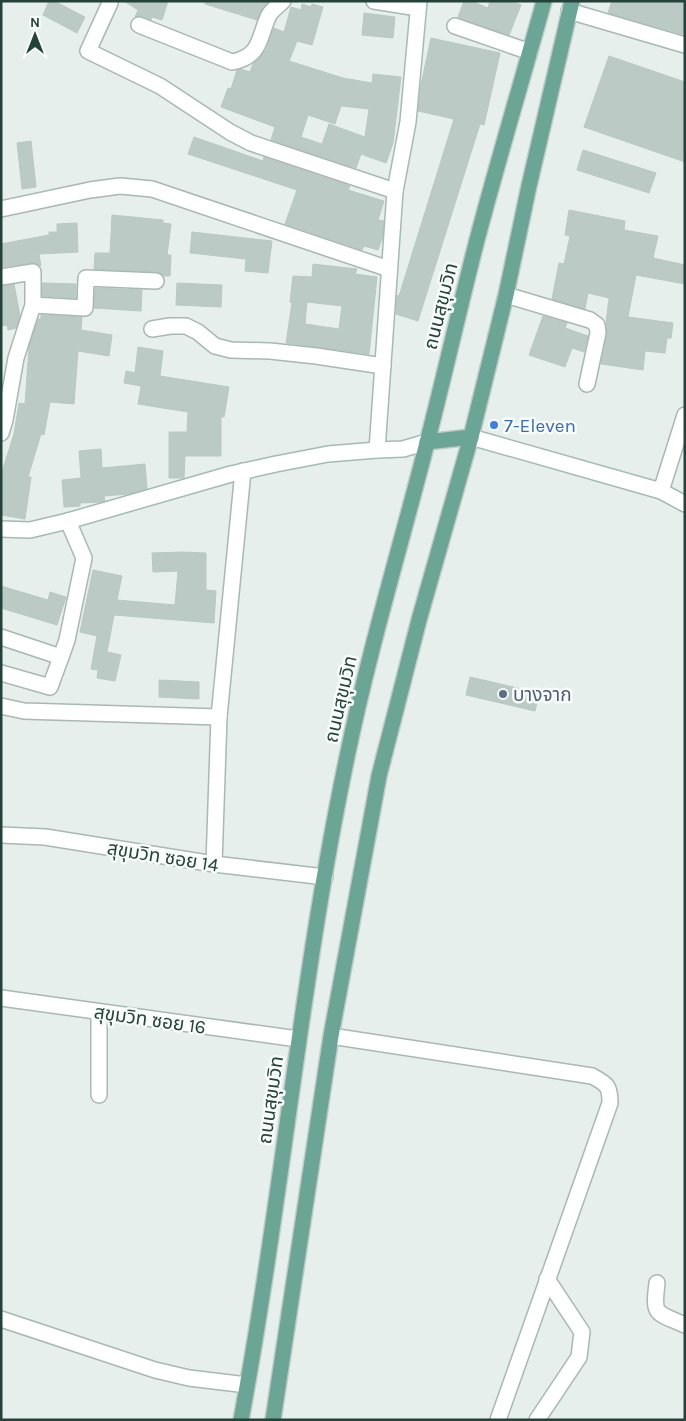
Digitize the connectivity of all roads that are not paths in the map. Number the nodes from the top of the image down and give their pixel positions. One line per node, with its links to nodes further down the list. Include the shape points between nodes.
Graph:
1 (283, 1): 7 (street, via 270,13 261,39 251,54 232,62)
2 (374, 1): 5 (street)
3 (544, 1): 10 (main road, ถนนสุขุมวิท)
4 (110, 3): 11 (street, via 88,50 160,86 251,143)
5 (418, 5): 11 (street, via 408,122)
6 (571, 6): 9 (street); 16 (main road)
7 (139, 25)
8 (456, 26): 10 (street)
9 (685, 45)
10 (530, 52): 24 (main road, ถนนสุขุมวิท, via 478,239)
11 (396, 191): 13 (street)
12 (1, 209): 13 (street, via 120,186 152,189)
13 (389, 269): 19 (street)
14 (1, 276): 17 (street, via 33,272)
15 (156, 281): 17 (street, via 86,278 85,308)
16 (506, 295): 20 (street, via 590,320 597,325); 23 (main road)
17 (33, 304): 22 (street, via 16,358)
18 (152, 329): 19 (street, via 186,326 215,346 231,350 270,351)
19 (383, 366): 25 (street)
20 (587, 384)
21 (685, 415): 27 (street)
22 (3, 424)
23 (471, 438): 24 (main road); 27 (street); 41 (main road, via 381,767)
24 (427, 442): 25 (street, via 403,449); 38 (main road, ถนนสุขุมวิท, via 362,688)
25 (377, 450): 26 (street, via 328,454)
26 (243, 471): 29 (street); 35 (street)
27 (661, 491): 28 (street)
28 (685, 504)
29 (68, 521): 30 (street, via 30,530); 32 (street, via 84,558)
30 (1, 529)
31 (1, 637): 32 (street)
32 (62, 657): 33 (street, via 50,688)
33 (1, 672)
34 (1, 706): 35 (street, via 24,710)
35 (219, 717): 37 (street)
36 (1, 835): 37 (street, สุขุมวิท ซอย 14, via 45,837)
37 (214, 864): 38 (street, สุขุมวิท ซอย 14)
38 (325, 877): 42 (main road, ถนนสุขุมวิท)
39 (1, 998): 40 (street, สุขุมวิท ซอย 16)
40 (99, 1012): 42 (street, สุขุมวิท ซอย 16); 43 (street)
41 (331, 1036): 44 (street, via 592,1076 606,1083 610,1103); 50 (main road)
42 (298, 1039): 48 (main road, ถนนสุขุมวิท, via 272,1237)
43 (99, 1095)
44 (547, 1279): 51 (street); 52 (street, via 582,1332 579,1357)
45 (656, 1283): 47 (street, via 656,1310)
46 (1, 1319): 48 (street, via 155,1370)
47 (685, 1325)
48 (248, 1386): 49 (main road, ถนนสุขุมวิท)
49 (241, 1420)
50 (273, 1420)
51 (498, 1420)
52 (537, 1420)

